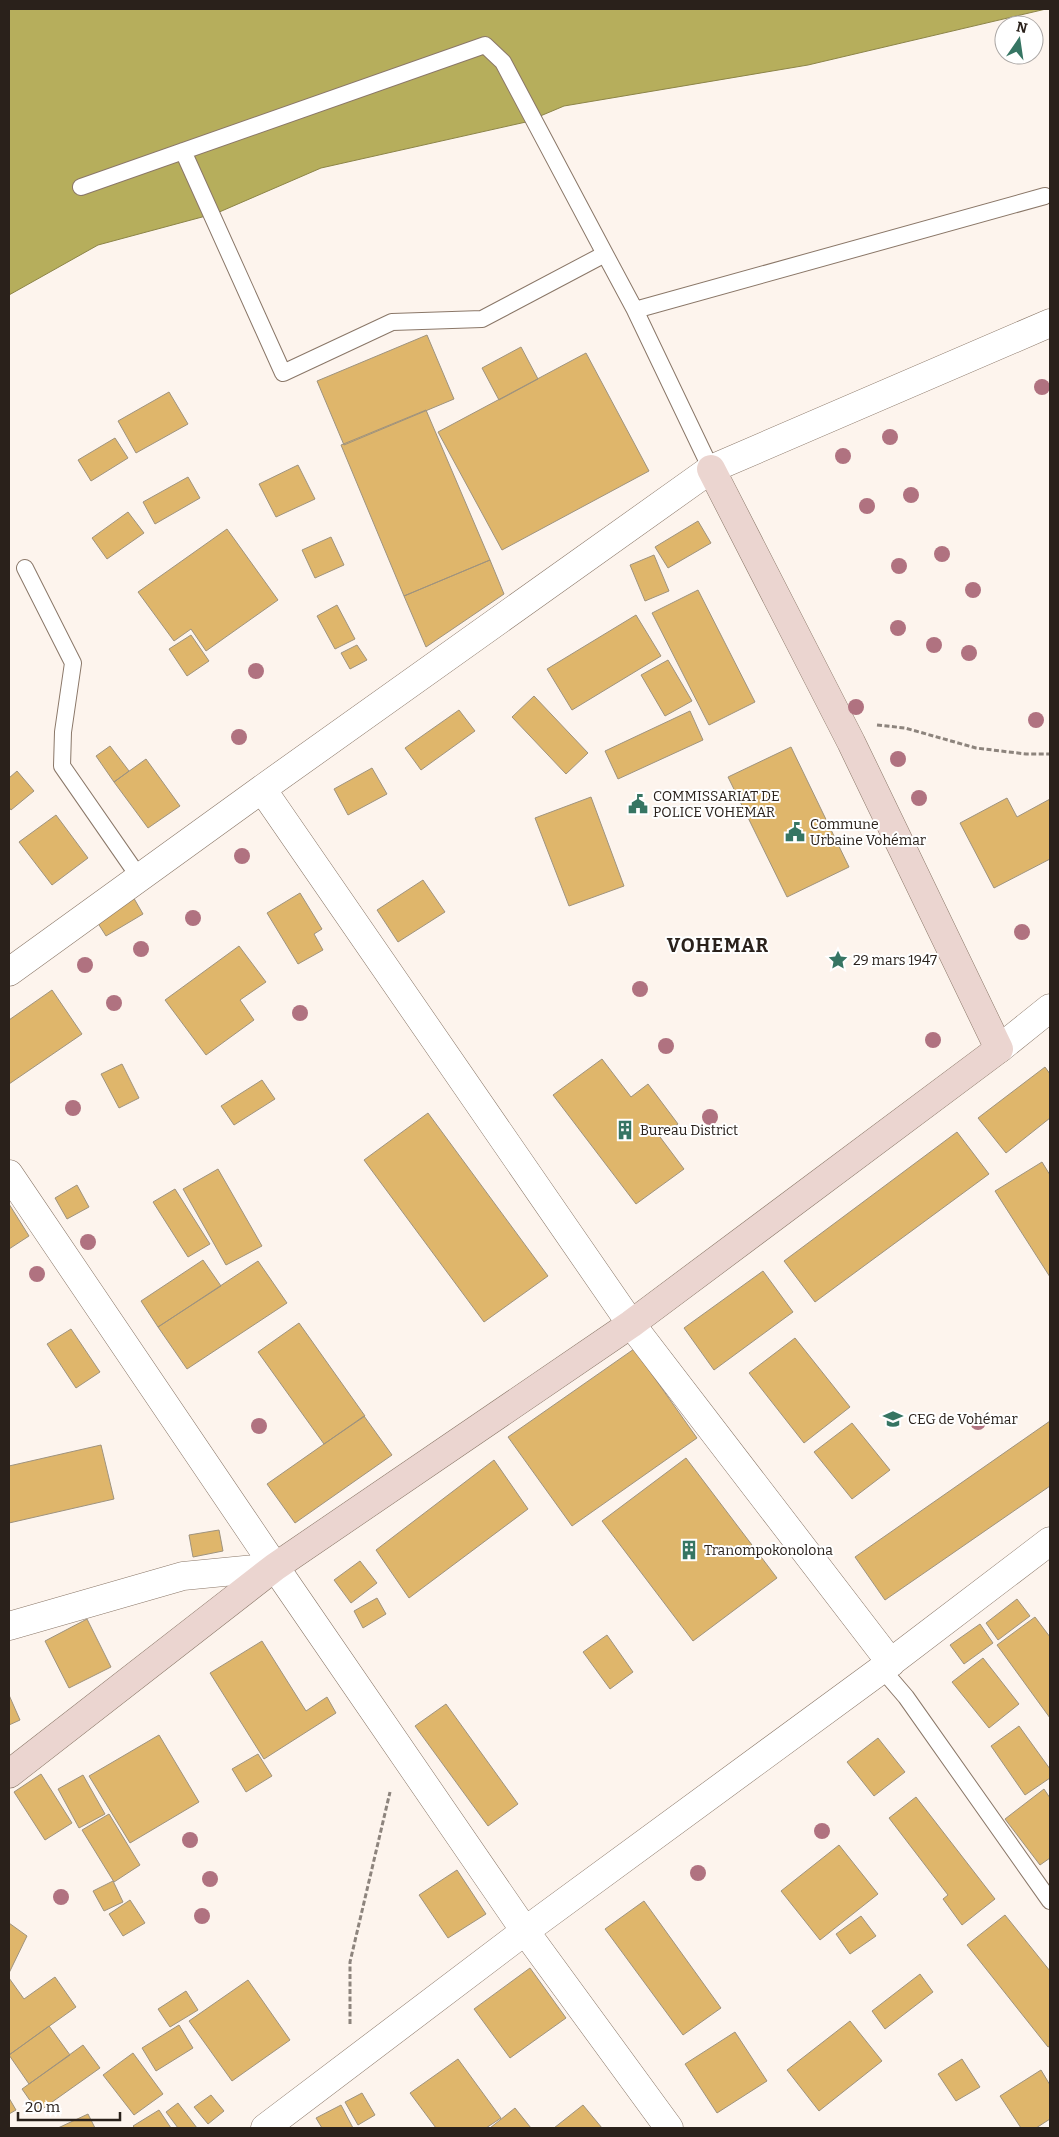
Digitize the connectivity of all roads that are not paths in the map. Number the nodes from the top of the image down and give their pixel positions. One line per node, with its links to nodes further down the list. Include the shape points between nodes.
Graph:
1 (184, 151): 2 (lane); 4 (lane, via 485,45 503,62); 4 (lane, via 282,372 392,322 482,319)
2 (80, 187)
3 (1045, 196): 5 (lane)
4 (605, 254): 5 (lane)
5 (635, 310): 7 (lane)
6 (1047, 333): 7 (street)
7 (711, 469): 9 (street); 13 (street, via 851,742)
8 (26, 568): 10 (lane, via 73,663 62,766)
9 (262, 789): 10 (street); 15 (street)
10 (139, 877): 11 (street)
11 (9, 972)
12 (1050, 1008): 13 (street)
13 (999, 1049): 15 (street)
14 (9, 1174): 17 (street)
15 (632, 1324): 17 (street); 19 (street)
16 (1050, 1541): 19 (street)
17 (275, 1567): 18 (street, via 183,1576); 20 (street); 22 (street)
18 (9, 1626)
19 (886, 1666): 21 (lane); 22 (street)
20 (9, 1774)
21 (1050, 1901)
22 (525, 1931): 23 (street); 24 (street)
23 (265, 2128)
24 (669, 2128)

